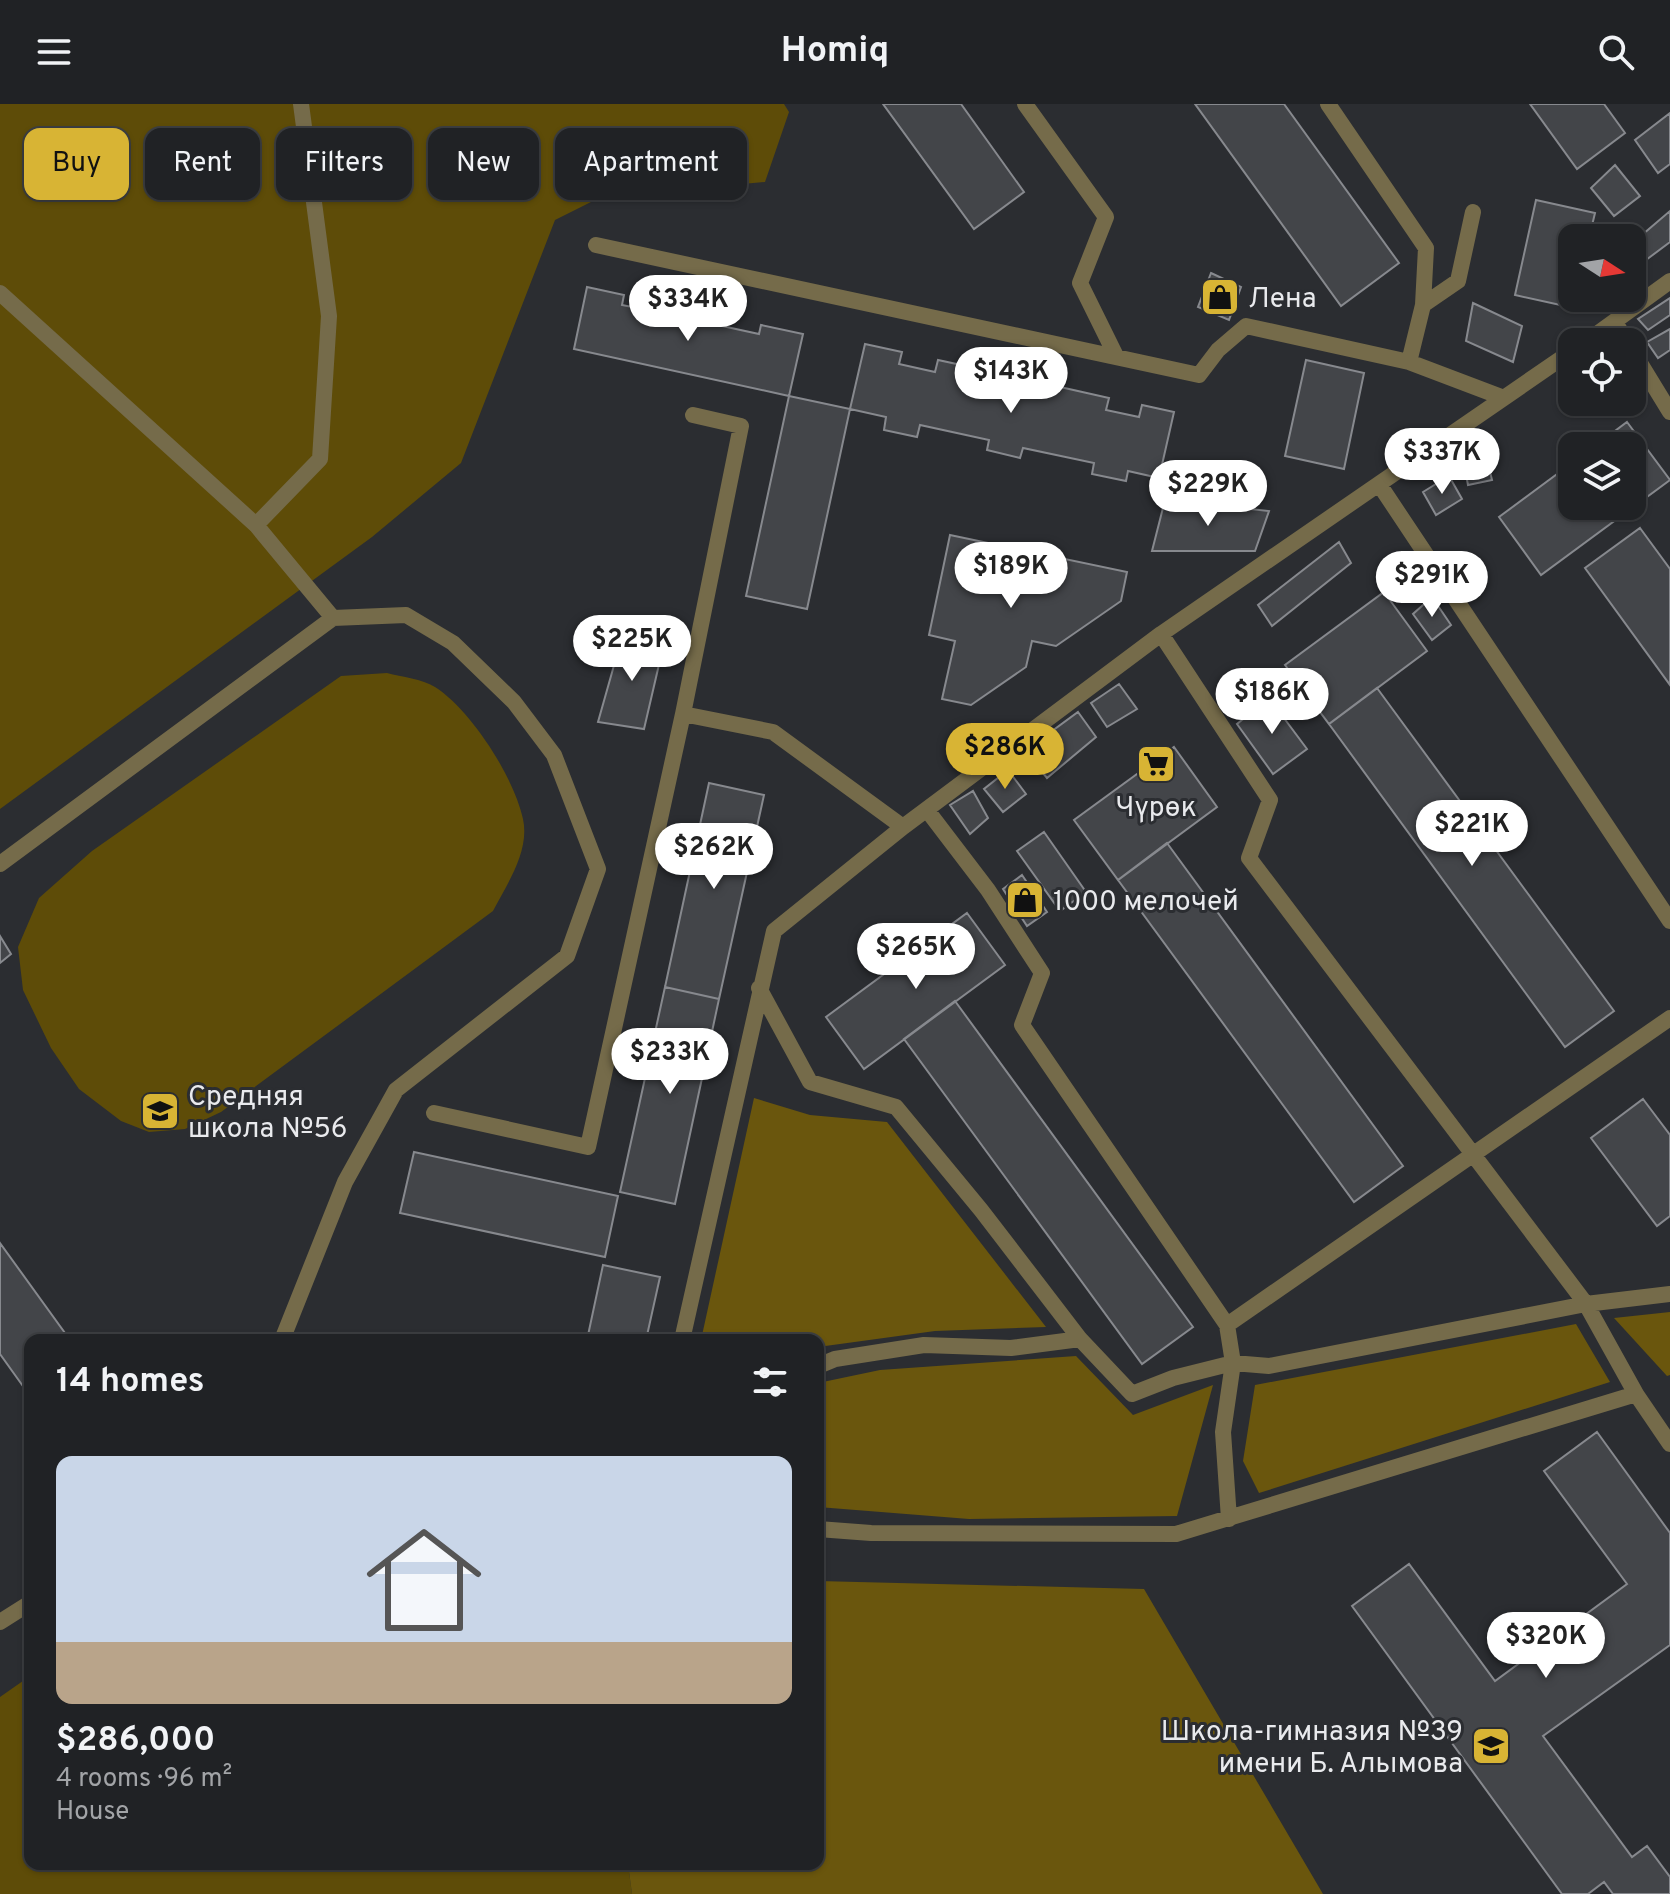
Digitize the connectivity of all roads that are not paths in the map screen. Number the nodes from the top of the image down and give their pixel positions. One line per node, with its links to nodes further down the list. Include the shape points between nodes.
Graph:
1 (301, 104): 20 (lane, via 329,316 320,459)
2 (1025, 104): 12 (lane, via 1106,217 1080,283)
3 (1328, 104): 8 (lane, via 1426,248)
4 (1473, 212): 8 (lane, via 1458,281)
5 (596, 245): 12 (lane)
6 (1670, 281): 9 (lane)
7 (0, 293): 20 (lane)
8 (1423, 305): 14 (lane)
9 (1615, 322): 10 (lane); 11 (lane)
10 (1606, 328)
11 (1619, 328)
12 (1116, 356): 14 (lane, via 1199,375 1246,326)
13 (1558, 361): 16 (lane)
14 (1409, 362): 16 (lane)
15 (1646, 373): 17 (lane)
16 (1504, 398): 19 (lane)
17 (1670, 412)
18 (693, 415): 23 (lane, via 741,426)
19 (1379, 484): 22 (lane); 27 (lane)
20 (256, 525): 21 (lane)
21 (333, 618): 26 (lane); 35 (lane, via 406,615 453,643 514,702 554,755 598,869 567,956 396,1090 345,1182)
22 (1161, 634): 24 (lane); 31 (lane, via 1270,800 1249,858)
23 (683, 714): 25 (lane, via 773,732); 30 (lane, via 588,1147)
24 (927, 810): 25 (lane); 34 (lane, via 1042,973 1022,1025)
25 (903, 827): 28 (lane, via 774,931)
26 (0, 864)
27 (1670, 921)
28 (759, 988): 36 (lane); 37 (lane, via 810,1082 896,1107)
29 (1670, 1018): 31 (lane)
30 (434, 1113)
31 (1472, 1157): 33 (lane); 34 (lane)
32 (1670, 1294): 33 (lane)
33 (1586, 1304): 38 (lane, via 1284,1363); 40 (lane)
34 (1227, 1325): 38 (lane)
35 (284, 1334)
36 (683, 1334)
37 (1080, 1339): 38 (lane, via 1132,1394); 39 (lane, via 1011,1348 924,1345)
38 (1233, 1363): 42 (lane, via 1223,1432)
39 (824, 1364)
40 (1636, 1394): 41 (lane); 42 (lane)
41 (1670, 1444)
42 (1229, 1519): 43 (lane, via 1176,1534)
43 (824, 1529)
44 (24, 1607): 45 (lane)
45 (0, 1622)

